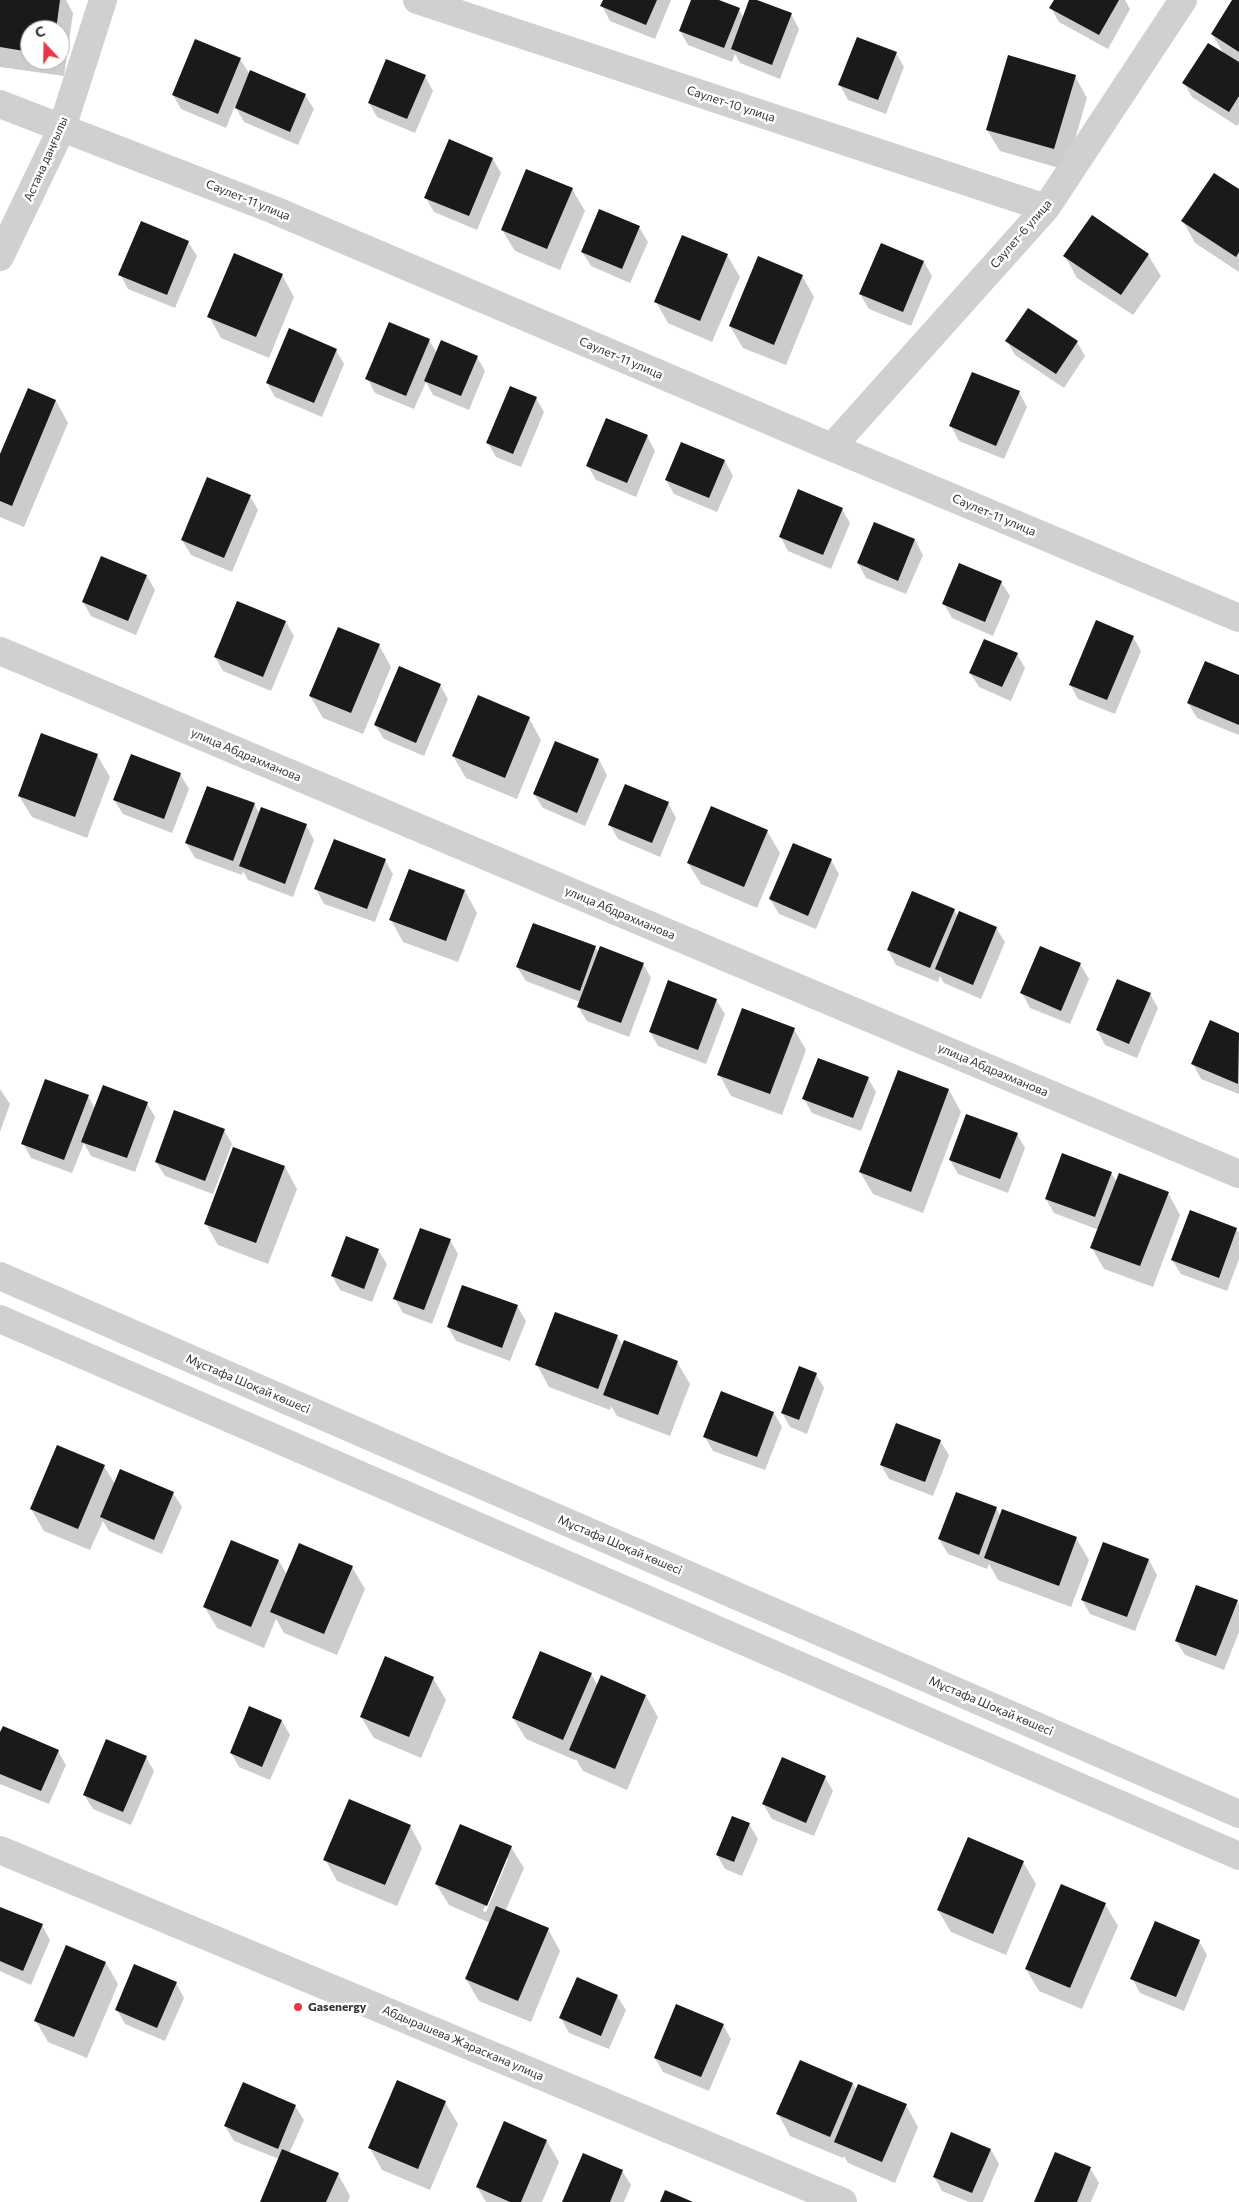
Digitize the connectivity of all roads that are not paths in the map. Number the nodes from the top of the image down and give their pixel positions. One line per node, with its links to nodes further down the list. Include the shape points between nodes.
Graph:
1 (103, 0): 5 (street, Астана даңғылы)
2 (417, 0): 6 (street, Саулет-10 улица)
3 (1183, 0): 6 (street, Саулет-6 улица)
4 (0, 104): 5 (street, Саулет-11 улица)
5 (62, 128): 7 (street, Астана даңғылы); 8 (street, Саулет-11 улица, via 274,210)
6 (1046, 208): 8 (street, Саулет-6 улица)
7 (0, 257)
8 (832, 447): 9 (street, Саулет-11 улица)
9 (1239, 618)
10 (0, 651): 11 (street, улица Абдрахманова)
11 (1239, 1174)
12 (0, 1276): 14 (street, Мұстафа Шоқай көшесі)
13 (0, 1319): 16 (street)
14 (1239, 1814)
15 (0, 1850): 17 (street, Абдырашева Жараскана улица)
16 (1239, 1856)
17 (843, 2202)

